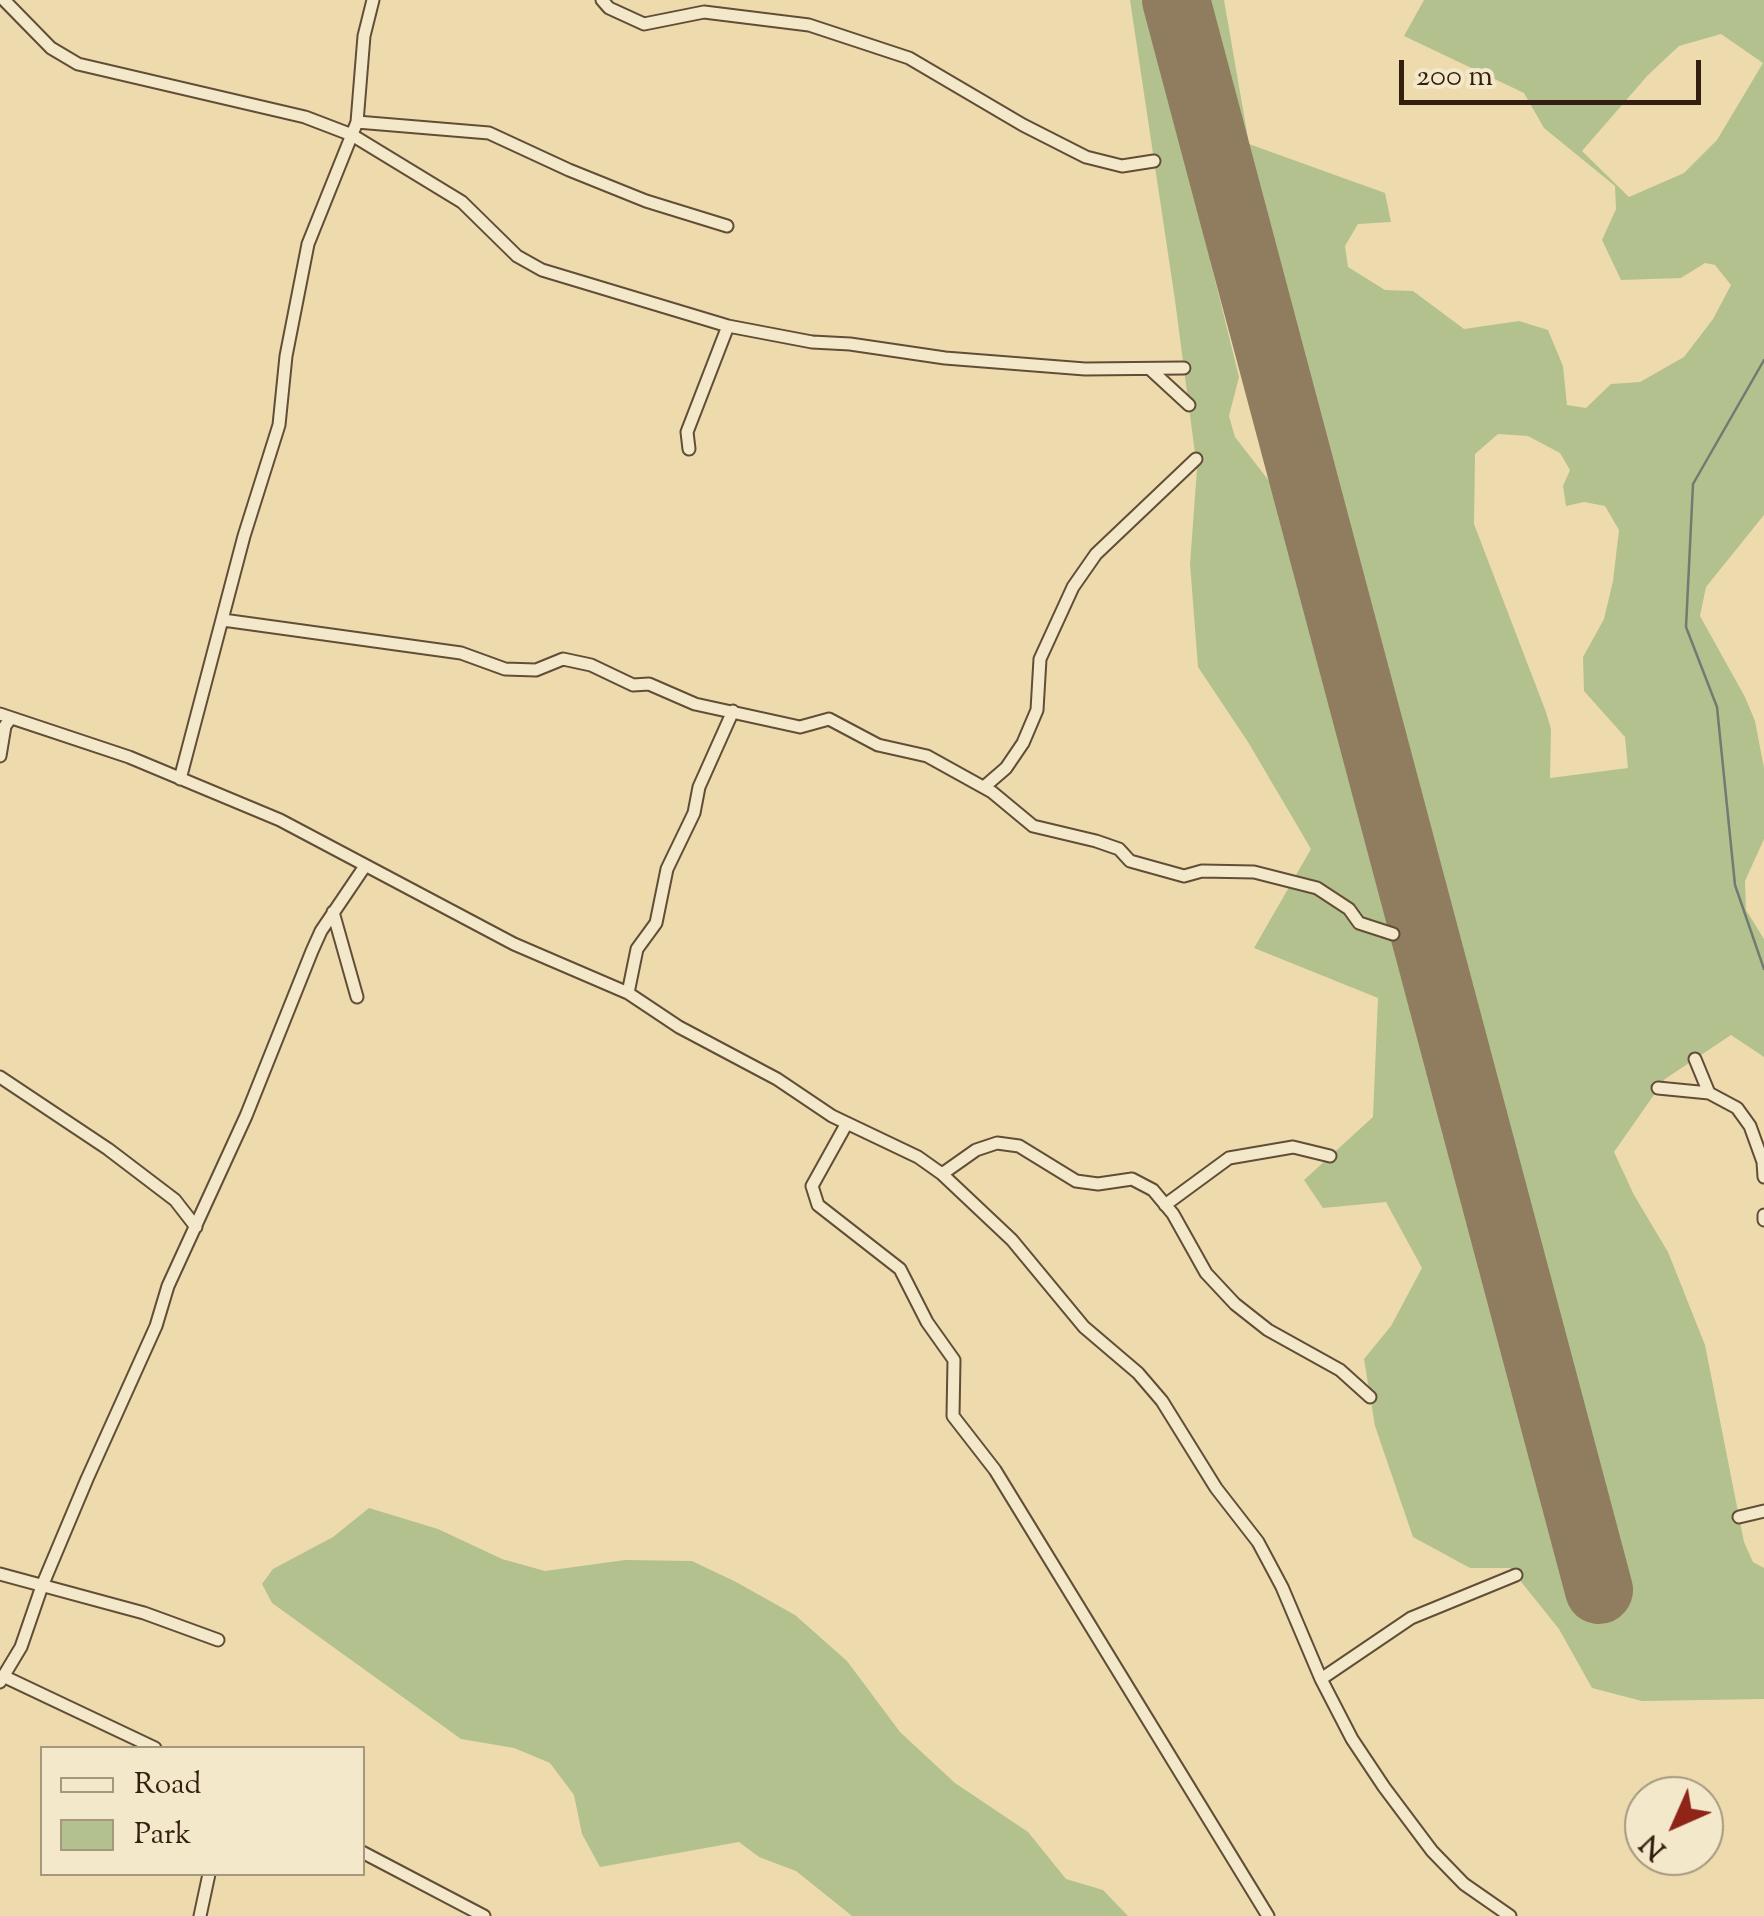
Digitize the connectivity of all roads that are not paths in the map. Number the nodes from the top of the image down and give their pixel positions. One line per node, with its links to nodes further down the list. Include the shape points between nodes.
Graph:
1 (4, 0): 5 (street, via 51,48 78,64 305,117)
2 (374, 0): 4 (street)
3 (602, 0): 6 (street, via 644,24 704,12 809,25 909,58 1086,157 1122,166)
4 (357, 122): 5 (street); 7 (street, via 489,133 630,195)
5 (352, 135): 8 (street, via 462,202 517,256 542,270); 14 (street, via 308,244 278,426)
6 (1154, 162)
7 (727, 226)
8 (728, 326): 10 (street, via 946,358); 12 (street, via 687,432)
9 (1184, 368): 10 (street)
10 (1151, 370): 11 (street)
11 (1189, 405)
12 (689, 449)
13 (1196, 460): 19 (street, via 1096,554 1073,588 1040,659 1036,710 1023,743)
14 (223, 620): 15 (street, via 461,653 506,669 536,670 563,660); 18 (street)
15 (732, 711): 19 (street, via 800,727 829,719 878,745 927,756); 23 (street, via 667,869 656,923 640,942)
16 (5, 716): 17 (street); 18 (street)
17 (0, 756)
18 (180, 780): 20 (street, via 280,820)
19 (984, 787): 22 (street, via 1034,826 1119,848 1130,861 1184,876 1254,872 1317,888 1360,923)
20 (365, 866): 21 (street); 23 (street, via 514,944)
21 (333, 912): 24 (street); 34 (street)
22 (1393, 934)
23 (628, 992): 29 (street)
24 (357, 997)
25 (1694, 1059): 28 (street)
26 (0, 1077): 34 (street, via 175,1200)
27 (1658, 1088): 28 (street)
28 (1708, 1093): 32 (street, via 1737,1108 1750,1126)
29 (847, 1123): 31 (street); 49 (street, via 812,1186 818,1205 900,1269 954,1360 953,1416 995,1470)
30 (1330, 1156): 33 (street, via 1293,1147 1229,1158)
31 (942, 1174): 33 (street, via 976,1150 1008,1145 1076,1182 1132,1179); 43 (street, via 1162,1401 1258,1542)
32 (1764, 1178)
33 (1165, 1204): 35 (street, via 1206,1273 1236,1304)
34 (196, 1227): 40 (street)
35 (1370, 1396)
36 (1764, 1511): 37 (street)
37 (1739, 1517)
38 (0, 1574): 40 (street)
39 (1516, 1575): 43 (street, via 1411,1618)
40 (42, 1586): 41 (street, via 144,1612); 42 (street, via 21,1647)
41 (218, 1640)
42 (1, 1680): 44 (street)
43 (1320, 1680): 50 (street, via 1352,1739 1432,1851)
44 (150, 1746)
45 (365, 1854): 48 (street)
46 (209, 1876): 47 (street)
47 (200, 1916)
48 (484, 1916)
49 (1268, 1916)
50 (1510, 1916)

